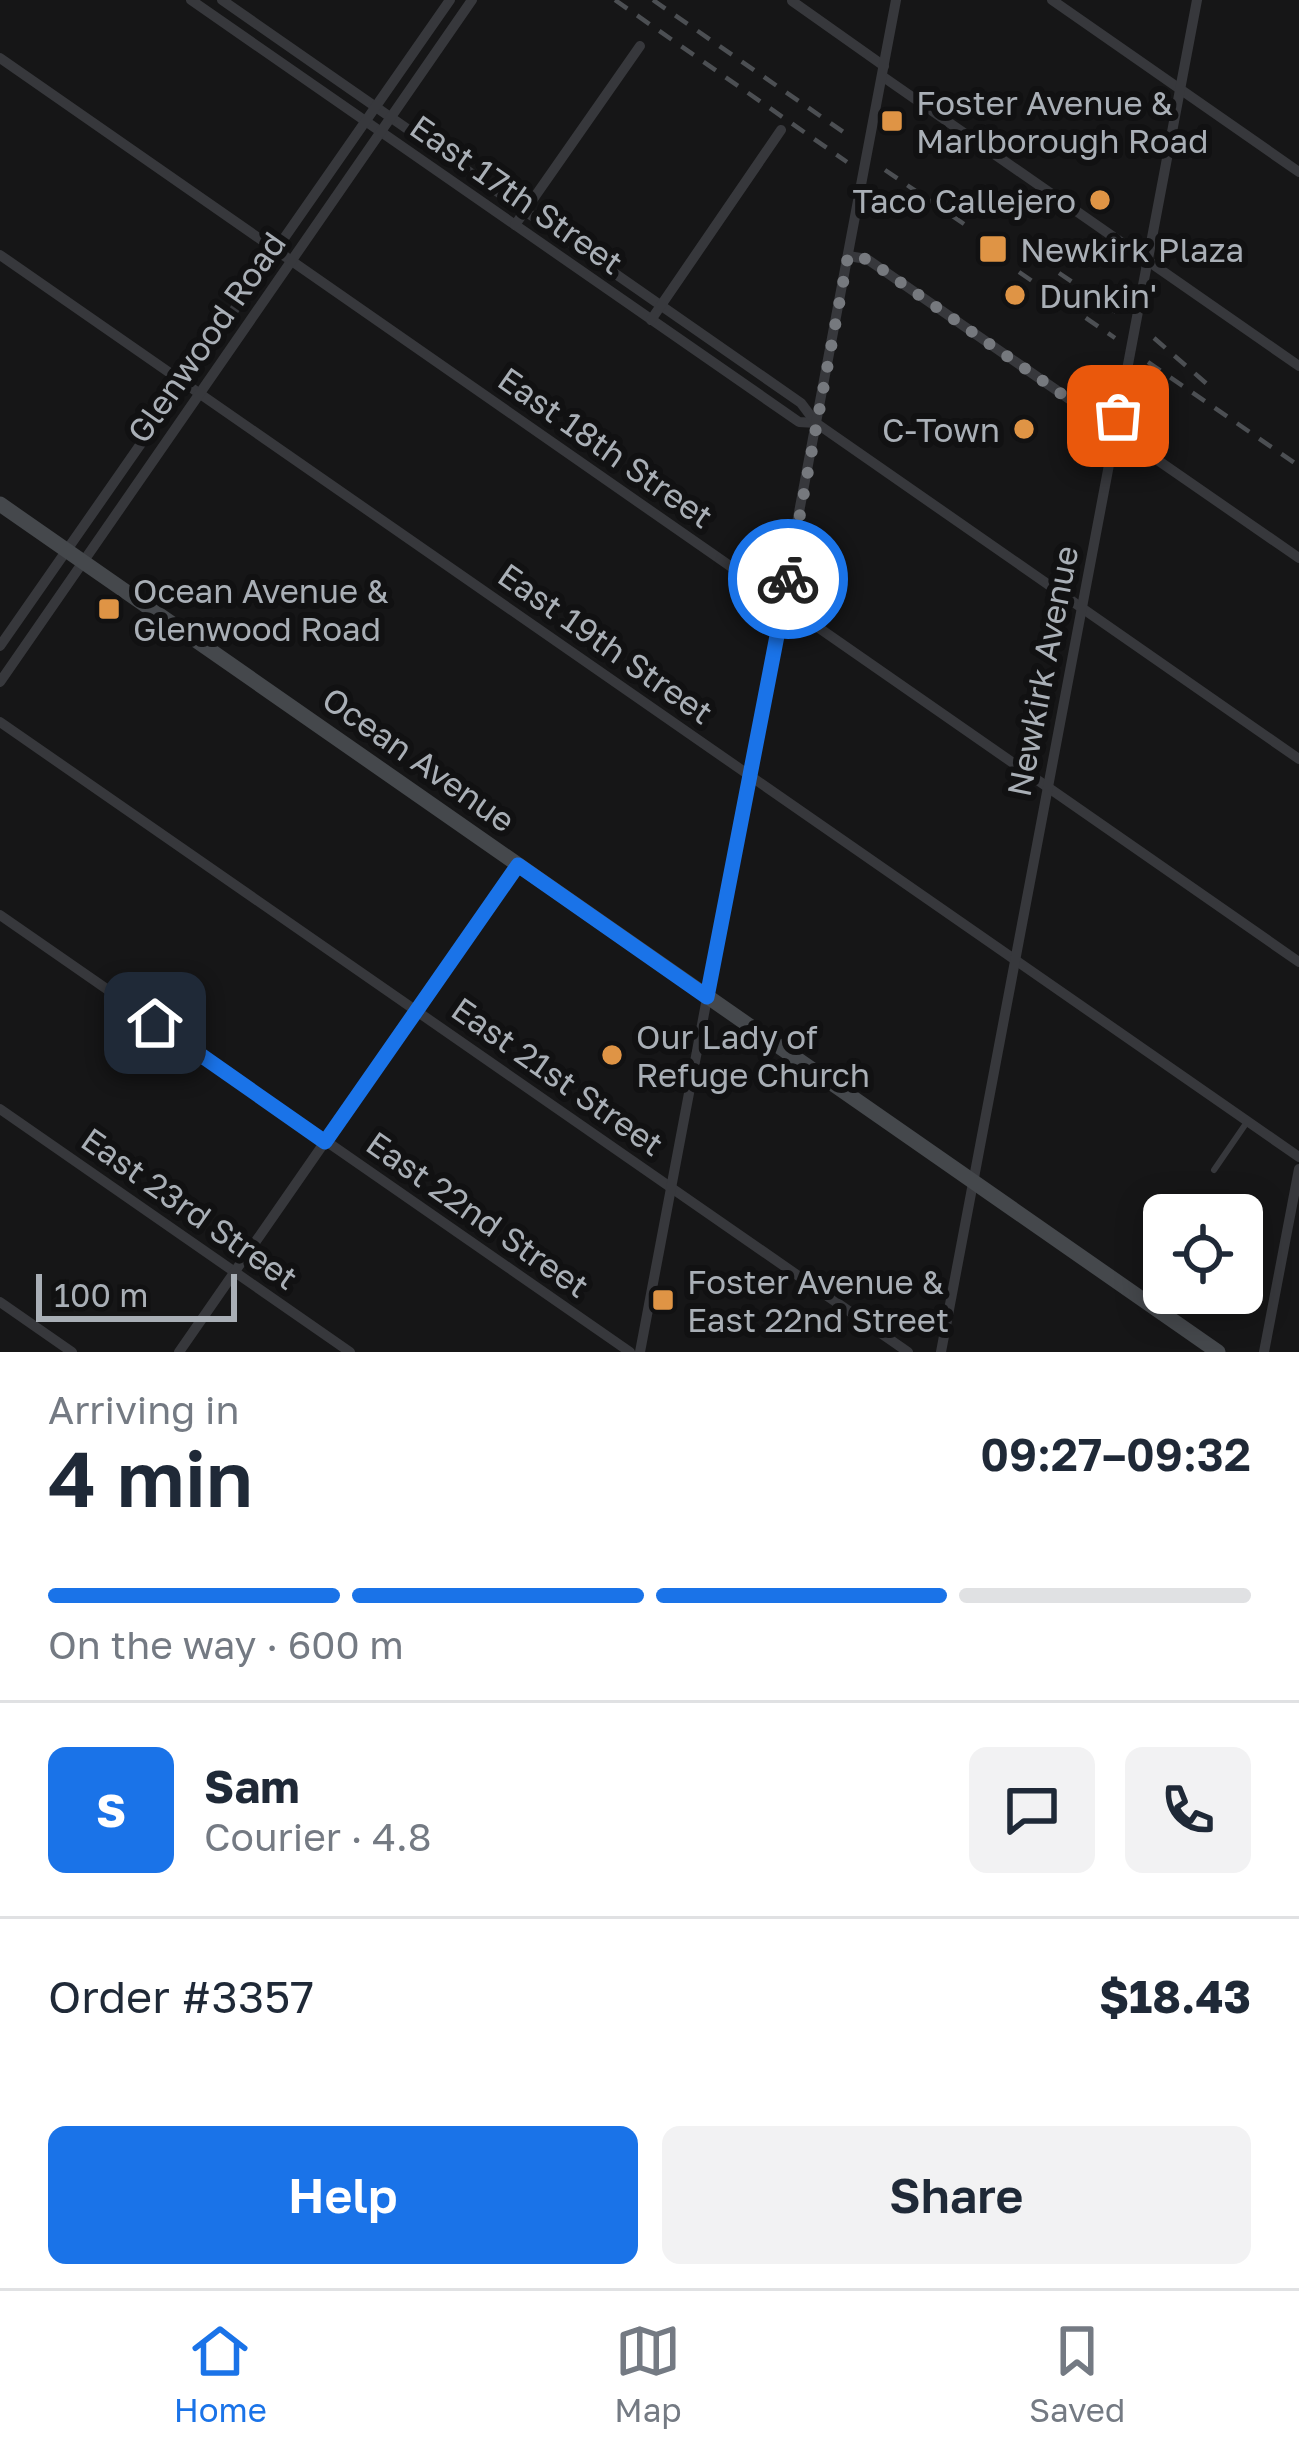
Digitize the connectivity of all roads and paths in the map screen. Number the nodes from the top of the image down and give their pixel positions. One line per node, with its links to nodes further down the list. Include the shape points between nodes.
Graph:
1 (191, 0): 12 (street, East 17th Street)
2 (222, 0): 9 (street, East 17th Street)
3 (450, 0): 10 (street, Glenwood Road)
4 (472, 0): 11 (street, Glenwood Road)
5 (896, 0): 15 (street)
6 (1052, 0): 16 (street)
7 (1197, 0): 16 (street, Newkirk Avenue)
8 (792, 1): 15 (street)
9 (241, 5): 12 (street); 17 (street, East 17th Street)
10 (441, 14): 11 (street); 17 (street, Glenwood Road)
11 (457, 22): 18 (street, Glenwood Road)
12 (227, 25): 19 (street, East 17th Street)
13 (640, 46): 23 (street)
14 (0, 58): 25 (street, East 18th Street)
15 (883, 71): 27 (street); 29 (street)
16 (1180, 89): 22 (street); 29 (street, Newkirk Avenue)
17 (376, 107): 18 (street, East 17th Street); 19 (street, Glenwood Road)
18 (391, 118): 21 (street, Glenwood Road); 23 (street, East 17th Street)
19 (366, 122): 21 (street, East 17th Street); 25 (street, Glenwood Road)
20 (782, 130): 30 (street)
21 (381, 132): 24 (street, East 17th Street); 28 (street, Glenwood Road)
22 (1299, 172)
23 (525, 211): 24 (street); 30 (street, East 17th Street)
24 (515, 225): 31 (street, East 17th Street)
25 (277, 250): 28 (street, East 18th Street); 33 (street, Glenwood Road)
26 (0, 256): 33 (street, East 19th Street)
27 (848, 256): 35 (street); 36 (street, via 867,259)
28 (292, 260): 34 (street, Glenwood Road); 41 (street, East 18th Street)
29 (1148, 260): 32 (street); 36 (street, Newkirk Avenue)
30 (661, 305): 31 (street); 35 (street, East 17th Street, via 801,403)
31 (651, 320): 35 (street, East 17th Street, via 799,422)
32 (1299, 366)
33 (184, 382): 34 (street, East 19th Street); 38 (street, Glenwood Road)
34 (200, 394): 40 (street, Glenwood Road); 47 (street, East 19th Street)
35 (816, 424): 41 (street); 42 (street, East 17th Street)
36 (1115, 431): 39 (street); 42 (street, Newkirk Avenue)
37 (0, 503): 38 (main road, Ocean Avenue)
38 (67, 550): 40 (main road, Ocean Avenue); 43 (street, Glenwood Road)
39 (1299, 558)
40 (83, 561): 44 (street, Glenwood Road); 49 (main road, Ocean Avenue)
41 (783, 604): 47 (street); 48 (street, East 18th Street)
42 (1082, 608): 46 (street, East 17th Street); 48 (street, Newkirk Avenue)
43 (0, 646)
44 (0, 682)
45 (0, 722): 54 (street, East 21st Street)
46 (1299, 759)
47 (749, 775): 51 (street, East 19th Street); 53 (street)
48 (1048, 787): 51 (street, Newkirk Avenue); 52 (street, East 18th Street)
49 (518, 865): 53 (main road, Ocean Avenue); 54 (street)
50 (0, 915): 57 (street, East 22nd Street)
51 (1016, 959): 56 (street, East 19th Street); 61 (street, Newkirk Avenue)
52 (1299, 962)
53 (707, 997): 61 (main road, Ocean Avenue); 62 (street)
54 (416, 1011): 57 (street); 62 (street, East 21st Street)
55 (0, 1109): 63 (street, East 23rd Street)
56 (1247, 1122): 58 (street, East 19th Street); 60 (lane)
57 (325, 1142): 63 (street); 68 (street, East 22nd Street)
58 (1299, 1157)
59 (1299, 1168): 73 (street)
60 (1214, 1170)
61 (974, 1182): 71 (street, Newkirk Avenue); 72 (main road, Ocean Avenue)
62 (671, 1187): 69 (street); 70 (street, East 21st Street)
63 (235, 1272): 66 (street); 67 (street, East 23rd Street)
64 (0, 1302): 65 (street)
65 (72, 1352)
66 (179, 1352)
67 (350, 1352)
68 (630, 1352)
69 (640, 1352)
70 (908, 1352)
71 (941, 1352)
72 (1218, 1352)
73 (1264, 1352)

